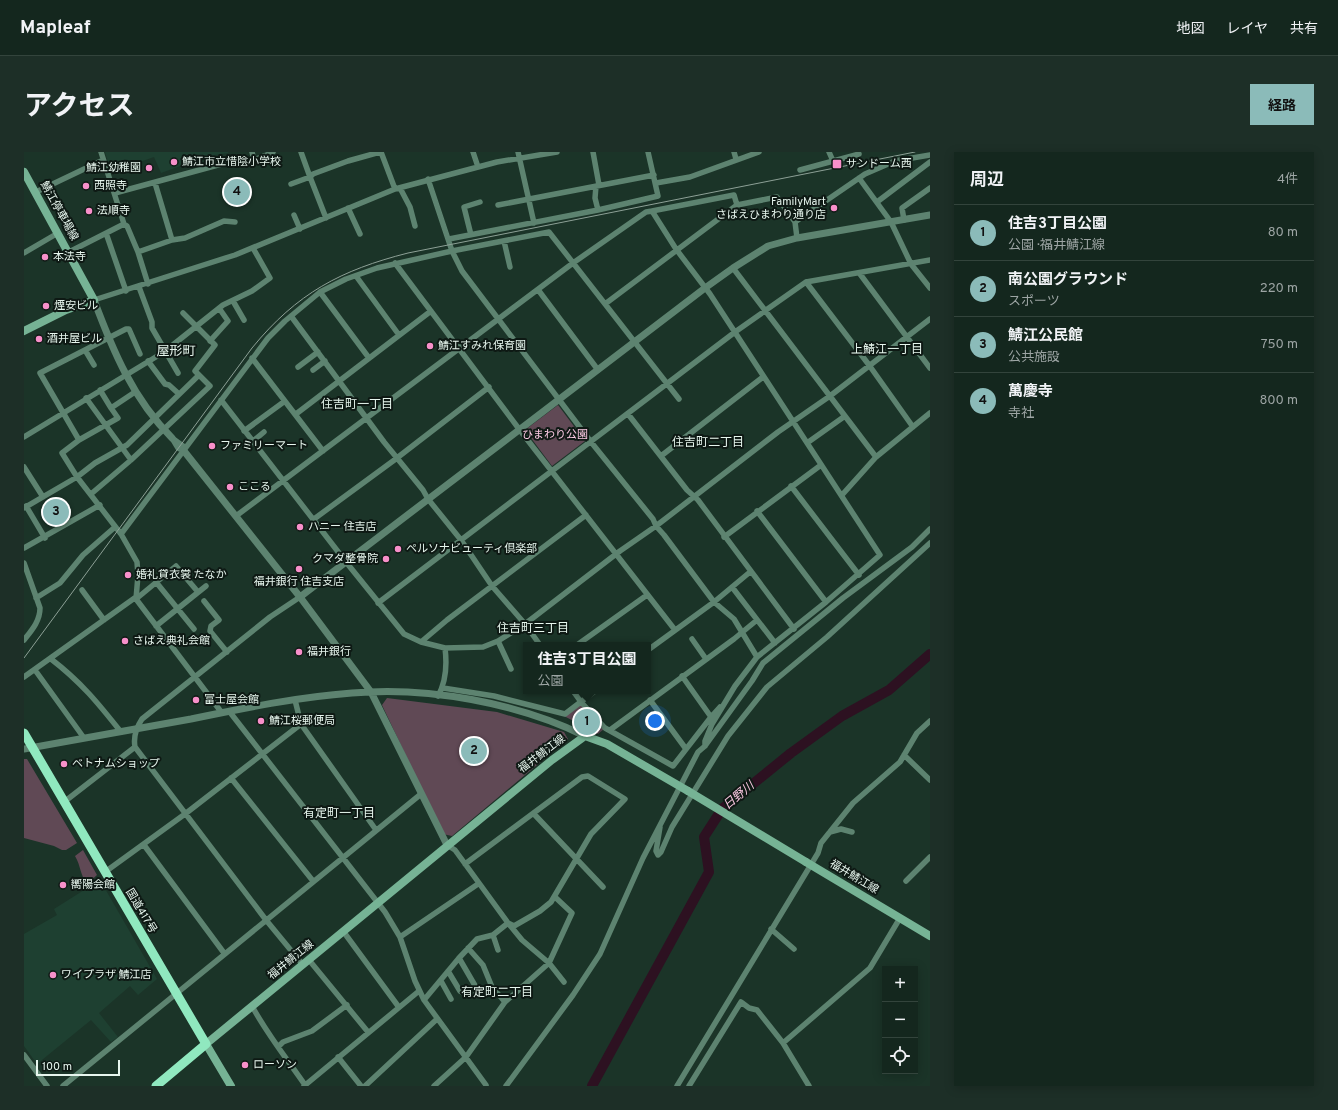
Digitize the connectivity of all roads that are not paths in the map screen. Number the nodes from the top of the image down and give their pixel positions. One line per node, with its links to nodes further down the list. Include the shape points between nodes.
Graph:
1 (101, 152): 17 (street)
2 (252, 152): 18 (street)
3 (274, 152): 18 (street)
4 (301, 152): 26 (street)
5 (381, 152): 26 (street, via 348,161); 34 (street)
6 (473, 152): 22 (street)
7 (518, 152): 16 (street)
8 (557, 152): 16 (street)
9 (593, 152): 32 (street)
10 (648, 152): 25 (street)
11 (734, 152): 19 (street)
12 (759, 152): 19 (street)
13 (829, 152): 20 (street)
14 (860, 155): 20 (street)
15 (930, 155): 27 (street, via 896,161 864,171)
16 (519, 159): 22 (street); 37 (street)
17 (103, 160): 35 (street); 36 (street)
18 (254, 160): 29 (street, via 229,162)
19 (736, 160): 30 (street, via 690,177)
20 (832, 161): 23 (street)
21 (930, 162): 39 (street)
22 (478, 167): 28 (street)
23 (800, 170)
24 (24, 172): 35 (main road, 鯖江停車場線)
25 (654, 175): 30 (street); 32 (street)
26 (310, 177): 31 (street); 47 (street)
27 (859, 178): 39 (street); 50 (street)
28 (428, 179): 34 (street); 61 (street)
29 (155, 183): 36 (street); 62 (street)
30 (656, 183): 43 (street, via 658,196)
31 (291, 184)
32 (598, 186): 37 (street); 43 (street, via 595,198)
33 (930, 188): 48 (street, via 902,208)
34 (398, 189): 42 (street); 54 (street, via 410,207)
35 (36, 192): 56 (main road, 鯖江停車場線)
36 (115, 193): 53 (street)
37 (530, 199): 40 (street); 52 (street)
38 (480, 202): 59 (street, via 464,207)
39 (877, 202): 51 (street)
40 (498, 205)
41 (737, 205): 44 (street, via 734,195); 50 (street, via 777,197); 65 (street)
42 (348, 208): 47 (street); 58 (street)
43 (598, 210): 52 (street)
44 (652, 211): 65 (street); 72 (street, via 646,212)
45 (930, 214): 48 (street)
46 (294, 215): 55 (street)
47 (326, 218): 55 (street)
48 (904, 220): 51 (street)
49 (235, 222): 62 (street, via 224,221 185,238)
50 (795, 222): 60 (street)
51 (891, 222): 60 (street); 73 (street)
52 (534, 223): 59 (street)
53 (124, 224): 57 (street); 69 (street)
54 (415, 226)
55 (300, 229): 64 (street)
56 (58, 233): 66 (street); 68 (main road, 鯖江停車場線)
57 (106, 233): 68 (street); 83 (street)
58 (360, 234)
59 (471, 235): 61 (street)
60 (798, 238): 75 (street, via 768,246)
61 (448, 239): 67 (street)
62 (172, 240): 69 (street)
63 (504, 240): 67 (street); 72 (street, via 549,232); 74 (street)
64 (253, 248): 79 (street); 87 (street, via 270,278)
65 (676, 249): 81 (street); 88 (street)
66 (25, 250)
67 (452, 251): 71 (street); 96 (street, via 462,271)
68 (69, 252): 86 (main road, 鯖江停車場線)
69 (138, 252): 79 (street)
70 (930, 260): 73 (street)
71 (395, 263): 77 (street); 91 (street)
72 (573, 263): 84 (street); 88 (street)
73 (911, 264): 76 (street); 82 (street)
74 (510, 267)
75 (733, 268): 81 (street); 90 (street)
76 (860, 274): 78 (street); 101 (street)
77 (356, 276): 85 (street); 100 (street)
78 (806, 282): 90 (street); 115 (street)
79 (148, 284): 80 (street)
80 (139, 287): 83 (street); 107 (street, via 152,328)
81 (705, 288): 99 (street); 104 (street)
82 (930, 288)
83 (126, 291): 86 (street)
84 (539, 291): 96 (street); 119 (street)
85 (320, 292): 93 (street); 111 (street)
86 (94, 300): 98 (main road, via 66,310); 102 (street)
87 (233, 301): 89 (street); 95 (street)
88 (604, 304): 104 (street)
89 (219, 308): 97 (street); 103 (street, via 228,321)
90 (765, 310): 99 (street); 130 (street)
91 (431, 311): 100 (street); 105 (street)
92 (183, 313): 97 (street)
93 (291, 316): 108 (street); 110 (street)
94 (930, 319): 101 (street)
95 (244, 320)
96 (499, 320): 105 (street); 133 (street)
97 (196, 327): 103 (street); 107 (street)
98 (24, 331)
99 (735, 332): 123 (street); 125 (street)
100 (399, 335): 111 (street)
101 (906, 336): 115 (street); 117 (street)
102 (108, 339): 106 (street); 109 (street, via 129,329); 121 (street)
103 (210, 340): 122 (street, via 216,345 195,371)
104 (634, 342): 119 (street); 125 (street)
105 (459, 348): 126 (street); 143 (street)
106 (85, 350): 114 (street); 137 (street, via 40,372)
107 (164, 352): 112 (street); 120 (street)
108 (318, 352): 113 (street); 116 (street)
109 (140, 354)
110 (252, 358): 134 (street); 135 (street)
111 (369, 358): 124 (street)
112 (148, 361): 121 (street); 129 (street, via 165,384)
113 (325, 361): 118 (street); 124 (street)
114 (94, 365)
115 (869, 365): 130 (street); 146 (street)
116 (298, 367)
117 (930, 368)
118 (312, 370)
119 (598, 370): 133 (street)
120 (178, 373)
121 (124, 375): 127 (street); 128 (street)
122 (199, 376): 129 (street); 148 (street, via 210,386)
123 (763, 377): 144 (street); 160 (street)
124 (340, 380): 139 (street); 143 (street)
125 (667, 384): 132 (street); 140 (street)
126 (489, 387): 147 (street); 162 (street)
127 (100, 390): 131 (street); 136 (street)
128 (135, 392): 136 (street); 142 (street)
129 (179, 394): 142 (street)
130 (830, 396): 141 (street); 144 (street)
131 (86, 398): 137 (street); 145 (street)
132 (679, 398)
133 (559, 399): 147 (street); 155 (street)
134 (221, 400): 149 (street); 158 (street)
135 (285, 401): 139 (street); 149 (street)
136 (111, 408): 145 (street, via 118,418)
137 (63, 412): 151 (street); 153 (street)
138 (930, 413): 146 (street)
139 (296, 414): 159 (street)
140 (628, 414): 155 (street); 160 (street)
141 (845, 416): 156 (street); 161 (street)
142 (154, 418): 148 (street); 157 (street)
143 (368, 418): 159 (street); 162 (street)
144 (793, 422): 156 (street); 172 (street)
145 (106, 427): 153 (street); 157 (street)
146 (913, 427): 161 (street)
147 (519, 429): 166 (street); 174 (street)
148 (164, 430): 152 (street); 163 (street)
149 (244, 431): 154 (street)
150 (264, 432): 154 (street)
151 (24, 437)
152 (172, 438): 158 (street, via 178,448)
153 (79, 440): 167 (street, via 62,453)
154 (252, 442): 168 (street)
155 (591, 442): 166 (street); 181 (street)
156 (807, 443): 164 (street)
157 (121, 448): 163 (street); 167 (street)
158 (184, 451): 179 (street); 184 (street)
159 (323, 451): 168 (street)
160 (661, 456): 172 (street)
161 (876, 457): 171 (street)
162 (397, 458): 174 (street); 180 (street)
163 (131, 460): 170 (street)
164 (821, 465): 169 (street); 171 (street)
165 (24, 466): 173 (street)
166 (552, 470): 178 (street); 187 (street)
167 (77, 477): 170 (street); 173 (street)
168 (283, 482): 179 (street); 180 (street)
169 (791, 486): 177 (street); 194 (street)
170 (90, 494): 175 (street)
171 (842, 495): 194 (street, via 880,555)
172 (693, 496): 181 (street); 185 (street)
173 (43, 497): 176 (street)
174 (428, 499): 187 (street); 191 (street)
175 (100, 505): 182 (street); 186 (street)
176 (25, 507): 186 (street)
177 (757, 511): 185 (street); 207 (street)
178 (586, 514): 190 (street); 197 (street)
179 (236, 516): 202 (street)
180 (314, 519): 191 (street)
181 (656, 526): 190 (street); 206 (street)
182 (115, 527): 184 (street); 203 (street, via 83,555 60,583)
183 (930, 530): 256 (street, via 912,547 843,598 763,663)
184 (121, 534): 204 (street, via 137,562)
185 (724, 537): 193 (street, via 731,543)
186 (45, 538): 189 (street)
187 (461, 540): 197 (street); 208 (street)
188 (930, 544): 269 (street, via 827,637 766,686 728,736 672,827 658,855 656,851)
189 (24, 548)
190 (617, 554): 201 (street); 212 (street)
191 (346, 562): 202 (street); 208 (street)
192 (24, 563): 203 (street)
193 (750, 572): 198 (street); 215 (street)
194 (859, 575): 207 (street)
195 (156, 582): 200 (street, via 176,566); 204 (street); 209 (street)
196 (206, 586): 200 (street)
197 (492, 586): 212 (street); 221 (street)
198 (732, 587): 206 (street); 211 (street)
199 (82, 590): 210 (street)
200 (198, 592): 209 (street)
201 (647, 595): 216 (street); 223 (street)
202 (300, 597): 227 (street, via 270,617); 237 (street)
203 (36, 598): 219 (street, via 40,614 34,628)
204 (136, 598): 210 (street); 213 (street)
205 (204, 601): 227 (street, via 219,620 211,626 210,631)
206 (714, 602): 216 (street); 217 (street, via 734,619)
207 (826, 602): 215 (street)
208 (378, 603): 221 (street, via 404,634)
209 (178, 609): 213 (street); 214 (street)
210 (104, 620): 229 (street)
211 (757, 620): 217 (street); 224 (street)
212 (525, 624): 220 (street); 222 (street)
213 (156, 626): 235 (street)
214 (194, 629)
215 (794, 629): 224 (street)
216 (675, 630): 226 (street)
217 (741, 632): 228 (street); 230 (street)
218 (692, 639): 230 (street)
219 (24, 640)
220 (498, 641): 225 (street, via 483,647); 232 (street)
221 (421, 642): 225 (street)
222 (538, 642)
223 (581, 642)
224 (775, 643): 228 (street)
225 (445, 648): 236 (street)
226 (651, 648)
227 (227, 652): 235 (street)
228 (757, 657): 241 (street)
229 (51, 659): 231 (street); 252 (street, via 75,677)
230 (706, 659): 233 (street)
231 (35, 670): 234 (street); 255 (street)
232 (511, 670)
233 (682, 676): 243 (street); 247 (street)
234 (24, 677)
235 (196, 677): 246 (street); 250 (street, via 142,719)
236 (443, 688): 240 (street); 244 (street, via 494,696 565,714)
237 (371, 692): 240 (street, via 407,692); 242 (street); 265 (street)
238 (575, 694): 244 (street)
239 (591, 694): 244 (street)
240 (438, 696): 254 (street, via 516,710 565,726)
241 (728, 699): 247 (street); 256 (street, via 712,724 704,741)
242 (295, 700): 245 (street); 249 (street)
243 (650, 700): 251 (street); 259 (street)
244 (581, 702): 251 (street, via 605,728)
245 (229, 711): 246 (street); 260 (street)
246 (222, 713): 250 (street)
247 (710, 717): 259 (street)
248 (930, 721): 261 (street, via 917,733)
249 (301, 724): 260 (street); 270 (street)
250 (136, 729): 252 (street); 257 (street)
251 (610, 730): 259 (street, via 673,766)
252 (121, 732): 255 (street)
253 (24, 733): 258 (highway, 国道417号)
254 (585, 736): 264 (main road, 福井鯖江線, via 607,744); 274 (main road, 福井鯖江線)
255 (84, 738): 258 (street)
256 (705, 746): 264 (street, via 698,752)
257 (135, 747): 266 (street); 267 (street)
258 (28, 748): 266 (highway, 国道417号)
259 (686, 749)
260 (262, 754): 262 (street); 275 (street)
261 (904, 755): 263 (street); 271 (street, via 900,762 853,803)
262 (231, 778): 267 (street); 281 (street)
263 (930, 780)
264 (680, 786): 269 (street); 279 (main road, 福井鯖江線, bridge)
265 (422, 794): 270 (street); 274 (street)
266 (64, 802): 280 (highway, 国道417号)
267 (185, 814): 273 (street); 288 (street)
268 (534, 814): 277 (street); 277 (street, via 582,777 588,776 625,799 598,825); 278 (street)
269 (661, 821): 332 (street, via 600,954)
270 (376, 830): 275 (street)
271 (830, 832): 272 (street, via 841,829); 279 (street)
272 (852, 832)
273 (144, 844): 280 (street); 298 (street)
274 (447, 845): 278 (street, via 455,850); 286 (main road, 福井鯖江線)
275 (343, 857): 281 (street); 286 (street)
276 (930, 857): 282 (street)
277 (577, 858): 284 (street); 285 (street)
278 (465, 864): 283 (street)
279 (809, 864): 287 (main road, 福井鯖江線); 290 (street)
280 (105, 872): 307 (highway, 国道417号)
281 (313, 881): 288 (street)
282 (906, 881)
283 (478, 884): 289 (street); 294 (street)
284 (604, 887)
285 (555, 897): 289 (street, via 540,911 514,926); 301 (street, via 572,913)
286 (377, 902): 291 (main road, 福井鯖江線); 294 (street)
287 (900, 918): 293 (main road, 福井鯖江線); 317 (street, via 870,968)
288 (266, 920): 298 (street); 300 (street)
289 (508, 924): 292 (street); 301 (street)
290 (771, 929): 296 (street); 333 (street)
291 (343, 931): 300 (main road, 福井鯖江線); 314 (street)
292 (493, 934): 295 (street, via 477,939); 297 (street)
293 (930, 936)
294 (400, 937): 306 (street)
295 (468, 948): 299 (street); 311 (street)
296 (794, 949)
297 (498, 950)
298 (224, 953): 307 (street)
299 (459, 958): 302 (street); 305 (street)
300 (306, 962): 312 (street); 313 (main road, 福井鯖江線)
301 (549, 963): 304 (street); 311 (street)
302 (448, 970): 303 (street); 308 (street, via 460,991 467,995)
303 (441, 981): 309 (street); 310 (street)
304 (564, 982)
305 (477, 989)
306 (419, 991): 310 (street); 314 (street)
307 (177, 994): 318 (highway, 国道417号); 326 (street)
308 (472, 994)
309 (451, 998)
310 (424, 1000): 315 (street)
311 (505, 1002): 322 (street)
312 (347, 1005): 316 (street); 319 (street, via 312,1030)
313 (252, 1006): 318 (main road, 福井鯖江線); 319 (street, via 264,1028)
314 (398, 1006): 316 (street)
315 (436, 1019): 322 (street); 330 (street)
316 (368, 1032): 321 (street)
317 (783, 1043): 334 (street, via 758,1010 749,1008 742,1002); 335 (street)
318 (206, 1044): 323 (highway); 327 (main road)
319 (279, 1046): 328 (street)
320 (24, 1055): 325 (street)
321 (338, 1057): 328 (street); 329 (street)
322 (466, 1057): 324 (street); 331 (street)
323 (163, 1084)
324 (486, 1085)
325 (47, 1086)
326 (63, 1086)
327 (231, 1086)
328 (304, 1086)
329 (361, 1086)
330 (365, 1086)
331 (434, 1086)
332 (506, 1086)
333 (676, 1086)
334 (689, 1086)
335 (809, 1086)

